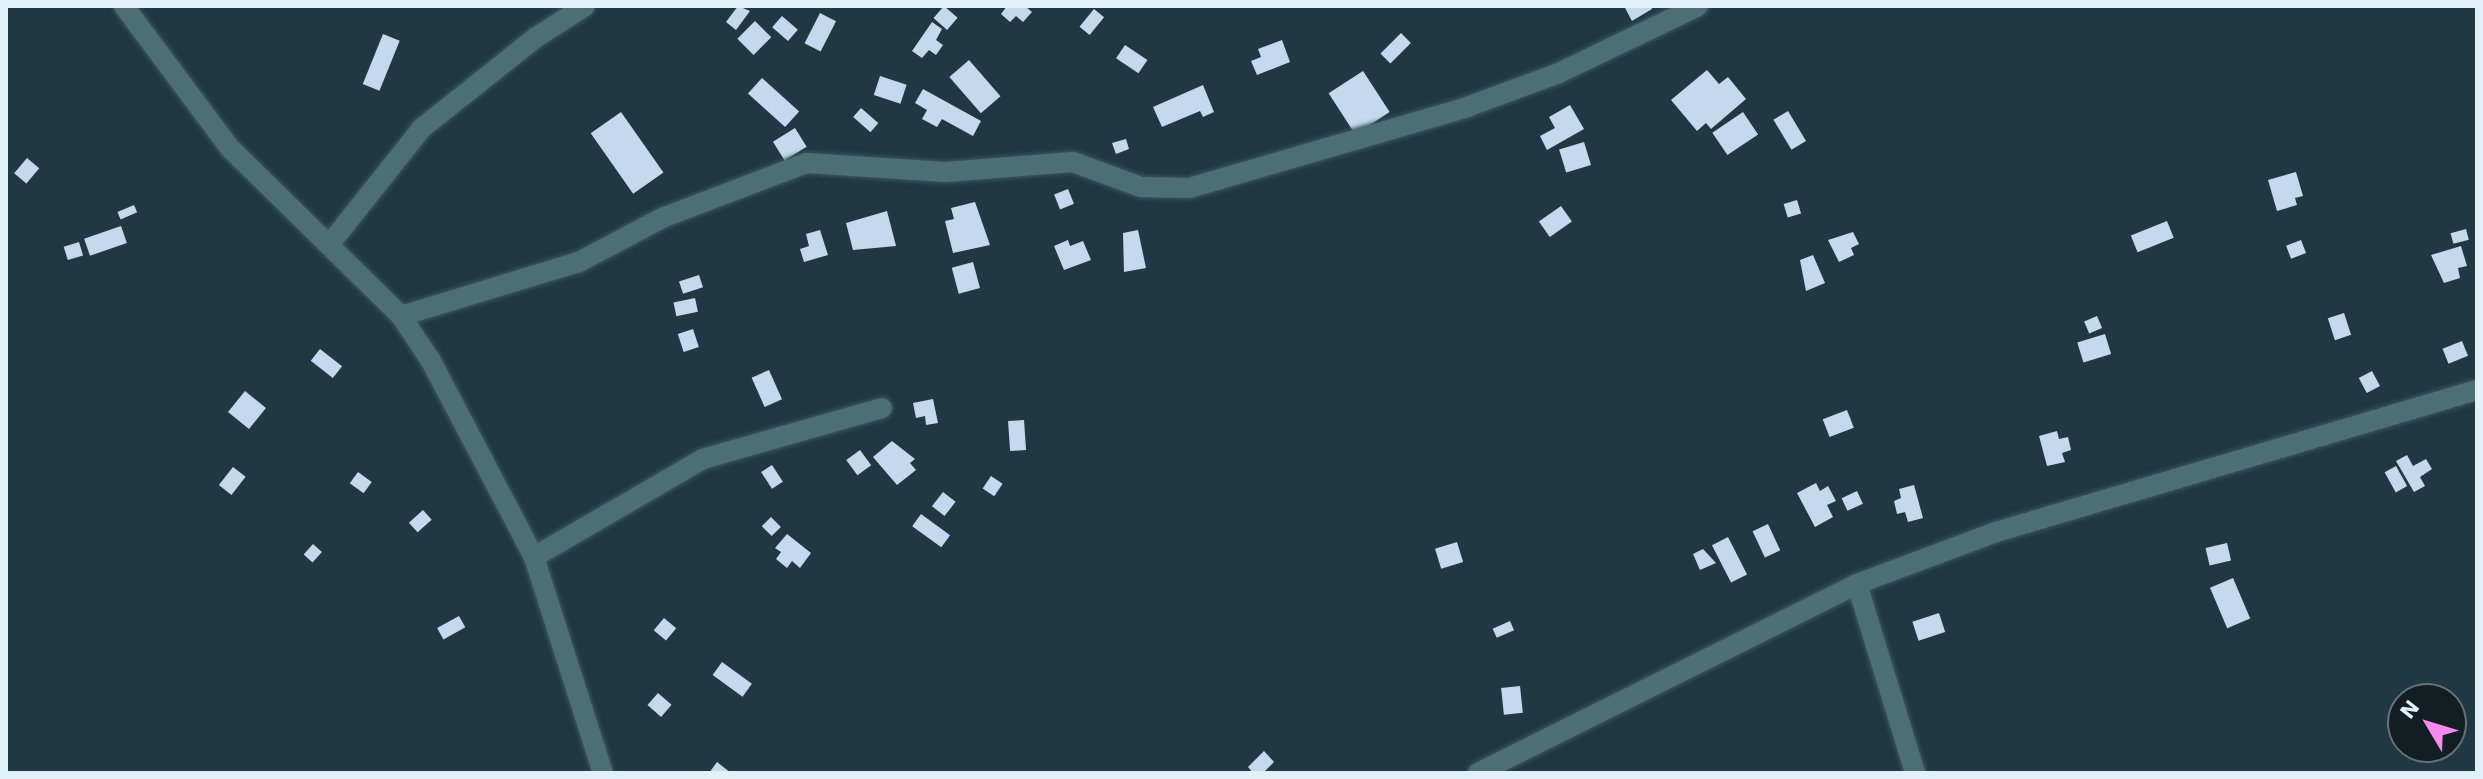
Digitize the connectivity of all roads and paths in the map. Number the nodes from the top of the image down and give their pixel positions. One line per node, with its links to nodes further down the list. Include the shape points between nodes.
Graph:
1 (585, 6): 4 (street, via 535,38 422,128)
2 (1698, 6): 5 (street, via 1559,73 1467,107 1189,188 1141,187 1073,162 946,172 806,163 662,218 579,262)
3 (128, 7): 4 (street, via 230,148)
4 (329, 245): 5 (street)
5 (401, 316): 8 (street, via 468,428)
6 (2477, 390): 9 (street, via 1996,532)
7 (882, 408): 8 (street, via 703,459)
8 (534, 557): 10 (street)
9 (1857, 584): 11 (street); 12 (street)
10 (603, 773)
11 (1478, 773)
12 (1915, 773)

